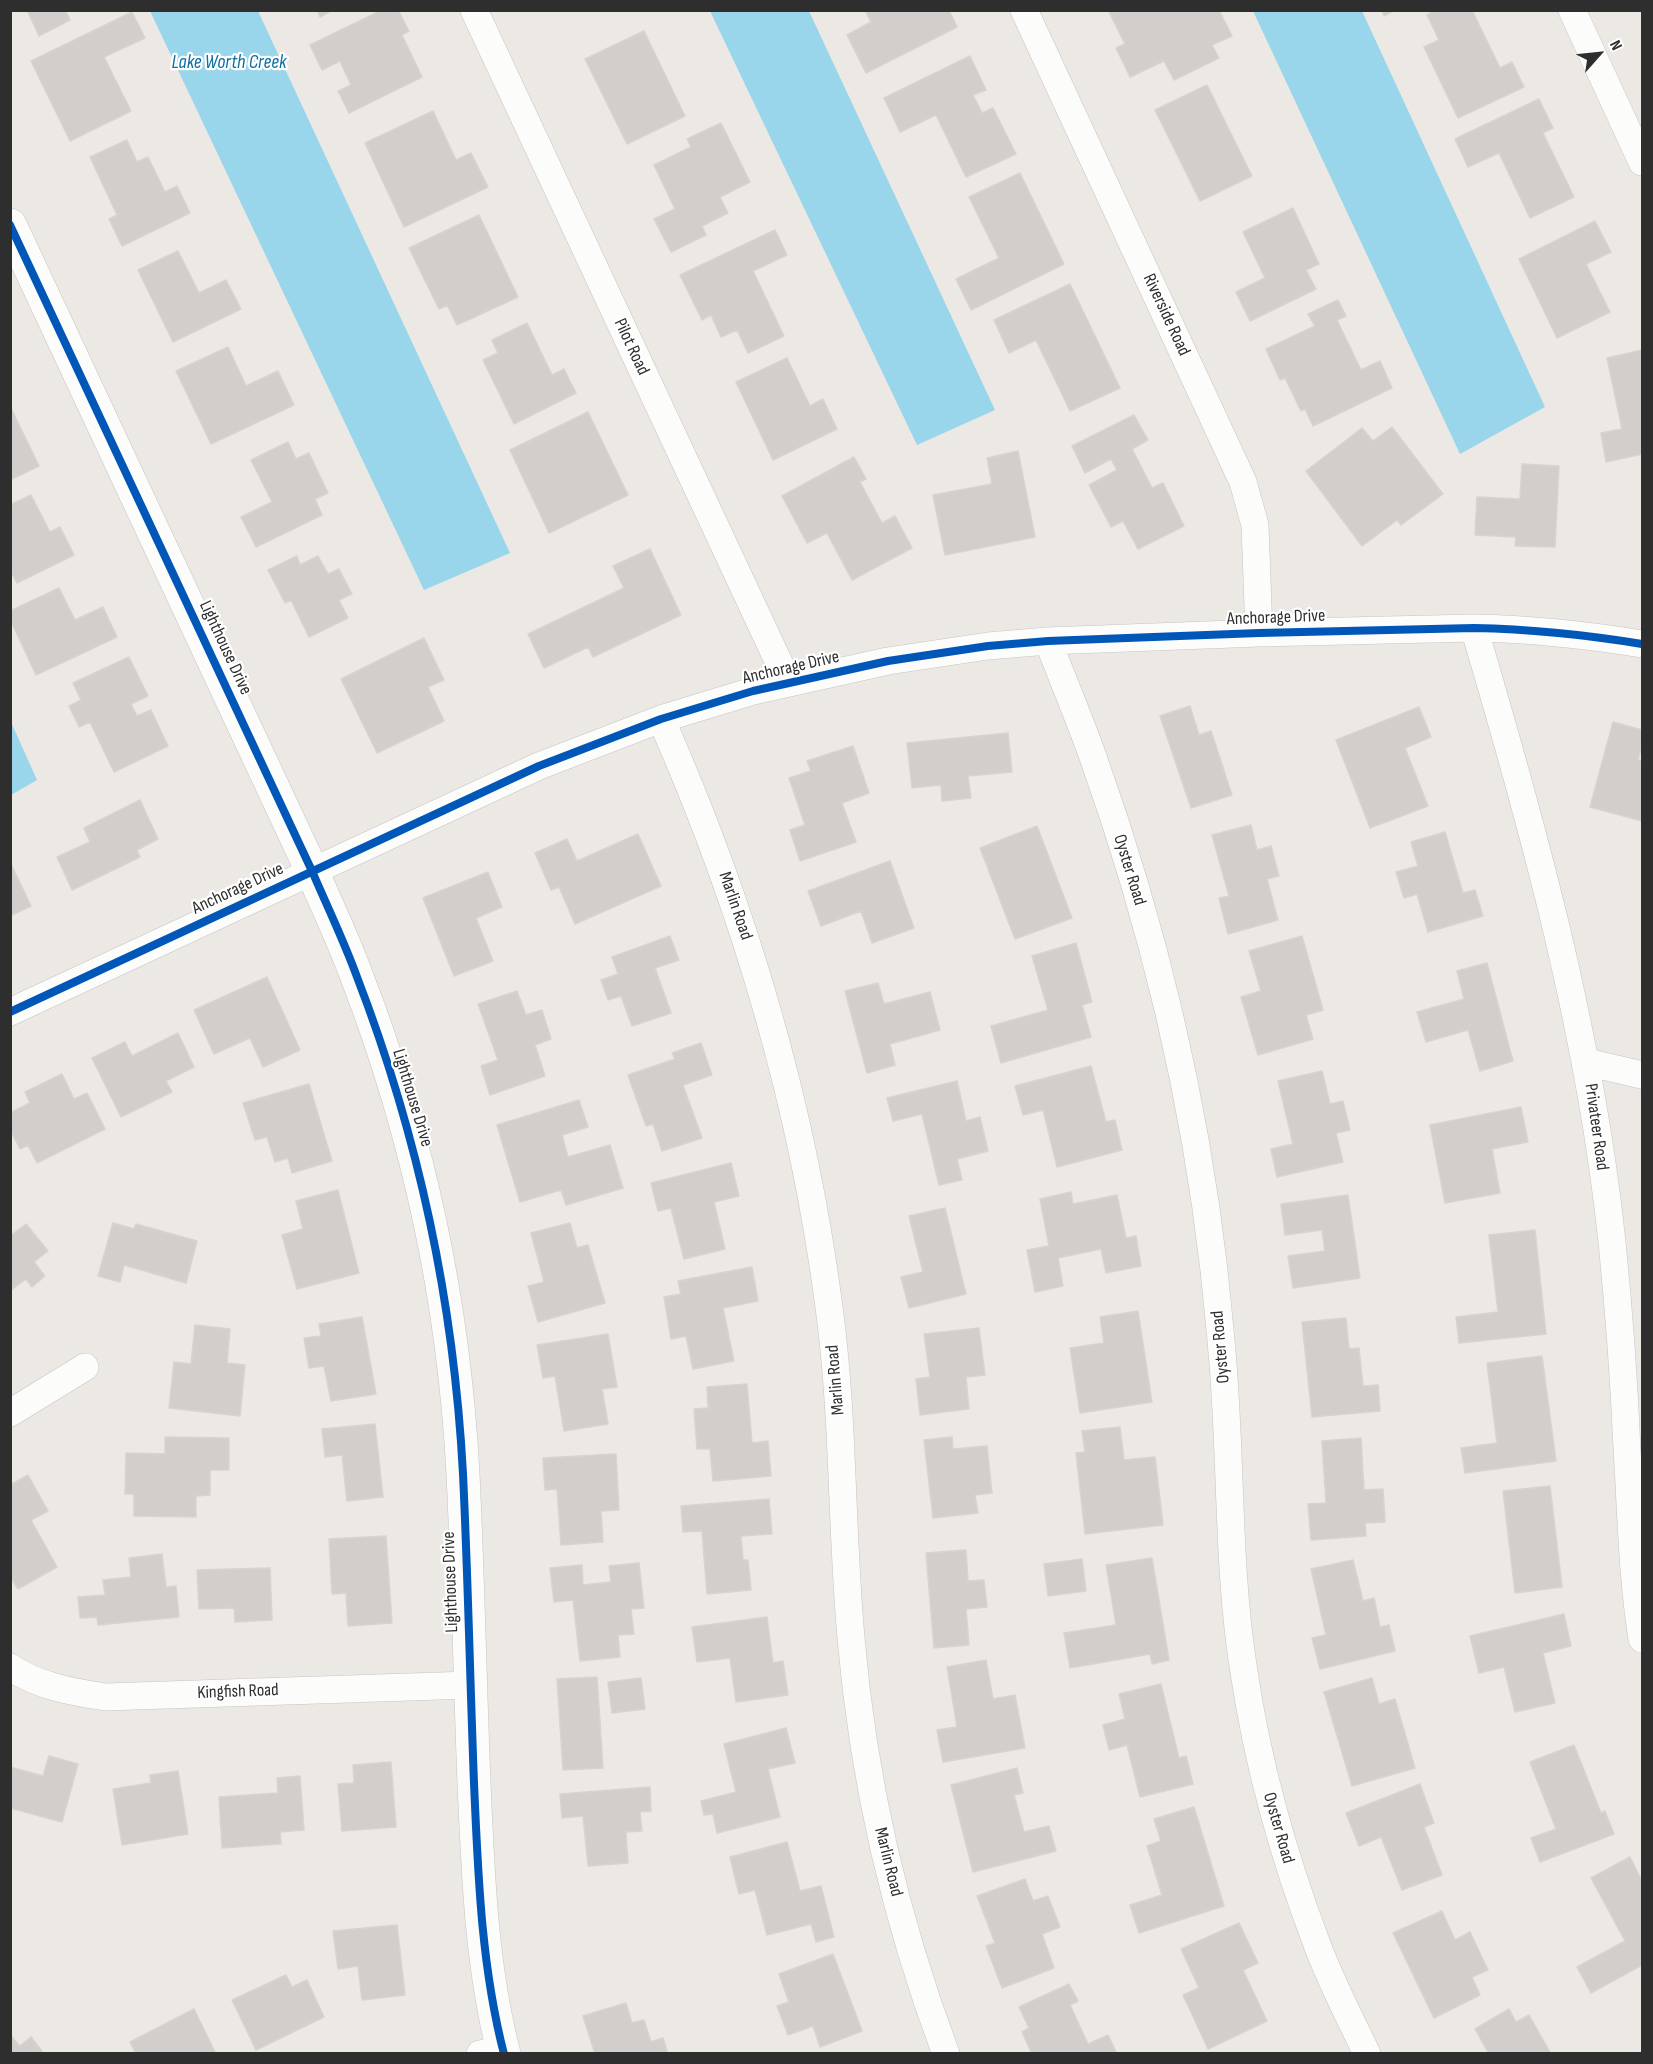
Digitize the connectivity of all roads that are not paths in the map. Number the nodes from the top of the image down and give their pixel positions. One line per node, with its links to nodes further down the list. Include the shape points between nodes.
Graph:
1 (474, 10): 10 (street, Pilot Road)
2 (1024, 10): 7 (street, Riverside Road, via 1243,482 1255,525)
3 (1572, 10): 4 (street)
4 (1642, 162)
5 (10, 225): 12 (street, Lighthouse Drive)
6 (1474, 628): 7 (street, Anchorage Drive); 9 (street, Anchorage Drive); 14 (street, Privateer Road, via 1550,897)
7 (1258, 633): 8 (street, Anchorage Drive)
8 (1048, 641): 10 (street, Anchorage Drive, via 888,661); 23 (street, Oyster Road, via 1094,758 1141,905 1171,1025 1195,1146 1225,1390 1237,1616 1265,1779 1288,1864 1318,1948)
9 (1642, 644)
10 (788, 682): 11 (street, Anchorage Drive)
11 (661, 719): 12 (street, Anchorage Drive, via 539,766); 22 (street, Marlin Road, via 724,872 789,1088 830,1310 851,1638 863,1739 882,1838 907,1936)
12 (312, 871): 13 (street, Anchorage Drive); 20 (street, Lighthouse Drive, via 357,976 390,1072 418,1170 439,1269 454,1370 462,1471)
13 (10, 1012)
14 (1586, 1062): 15 (street); 18 (street, Privateer Road, via 1612,1240 1624,1374 1634,1584)
15 (1642, 1075)
16 (85, 1367): 17 (street)
17 (10, 1413)
18 (1642, 1639)
19 (10, 1667): 20 (street, Kingfish Road, via 60,1689 105,1697)
20 (470, 1685): 21 (street, Lighthouse Drive, via 478,1887)
21 (496, 2052)
22 (946, 2054)
23 (1367, 2054)

